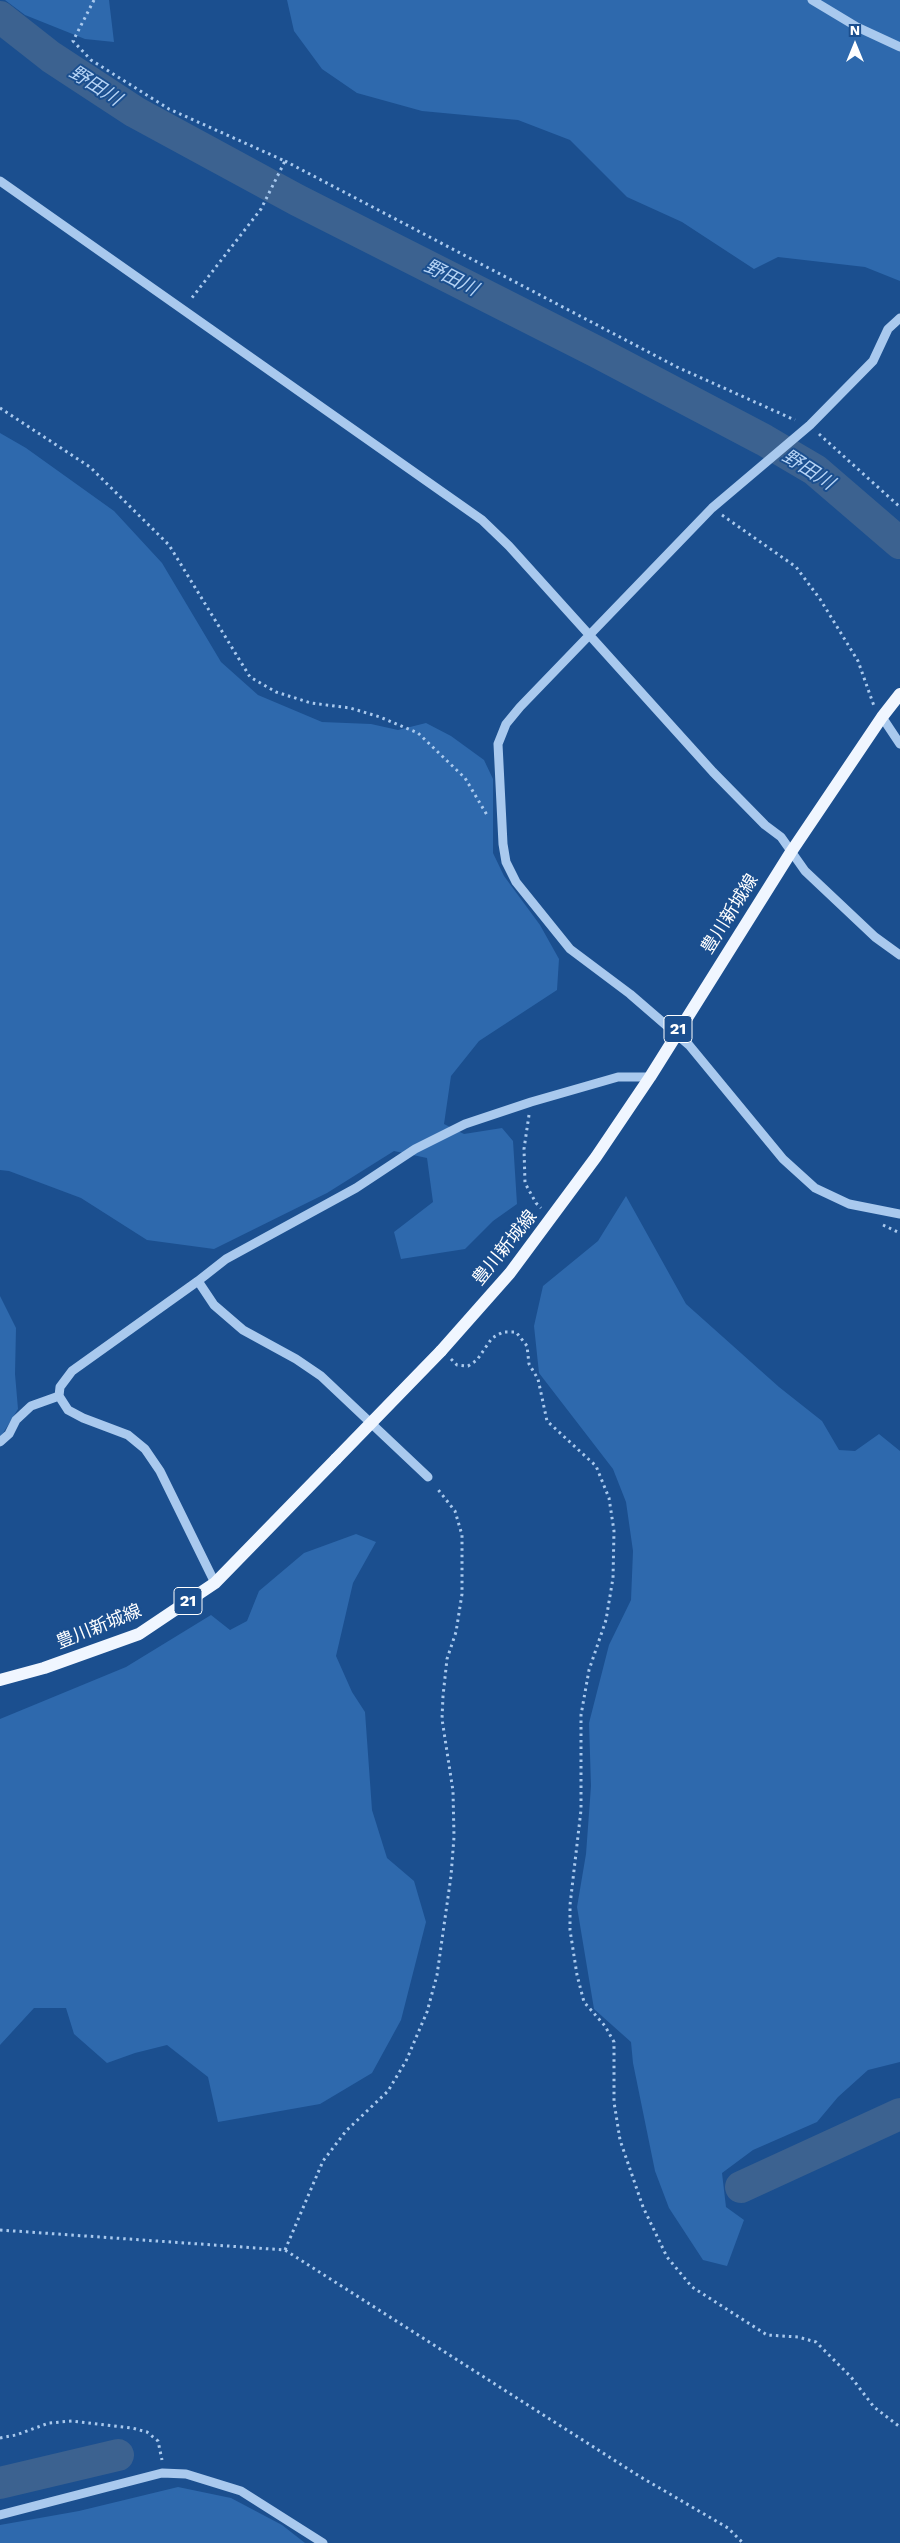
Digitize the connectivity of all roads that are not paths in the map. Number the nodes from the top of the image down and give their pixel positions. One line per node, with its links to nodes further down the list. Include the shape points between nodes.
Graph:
1 (812, 0): 2 (street, via 857,27)
2 (900, 47)
3 (0, 181): 5 (street, via 482,520 510,546)
4 (900, 318): 5 (street, via 888,329 872,361 810,425 712,508)
5 (588, 635): 9 (street, via 713,772 781,837); 11 (street, via 506,724 498,744 506,862 516,882 570,949)
6 (900, 694): 7 (main road, 豊川新城線 / 21)
7 (882, 716): 8 (street); 9 (main road, 豊川新城線 / 21)
8 (900, 744)
9 (791, 852): 10 (street, via 805,871 874,937); 11 (main road, 豊川新城線 / 21)
10 (900, 955)
11 (676, 1033): 12 (main road, 豊川新城線 / 21); 13 (street, via 784,1159 815,1188 849,1204)
12 (650, 1077): 14 (street, via 618,1078 465,1124 415,1149 356,1188 226,1259); 18 (main road, 豊川新城線 / 21, bridge, via 510,1273 441,1351)
13 (900, 1214)
14 (198, 1282): 15 (street, via 72,1371 60,1386); 17 (street, via 214,1305 242,1330 320,1376)
15 (59, 1396): 16 (street, via 31,1406); 18 (street, via 68,1410 128,1435 145,1449 160,1471)
16 (0, 1442)
17 (428, 1477)
18 (215, 1583): 19 (main road, 豊川新城線 / 21, via 139,1634)
19 (0, 1680)
20 (0, 2515): 21 (street, via 162,2473 186,2474 241,2491)
21 (323, 2543)

